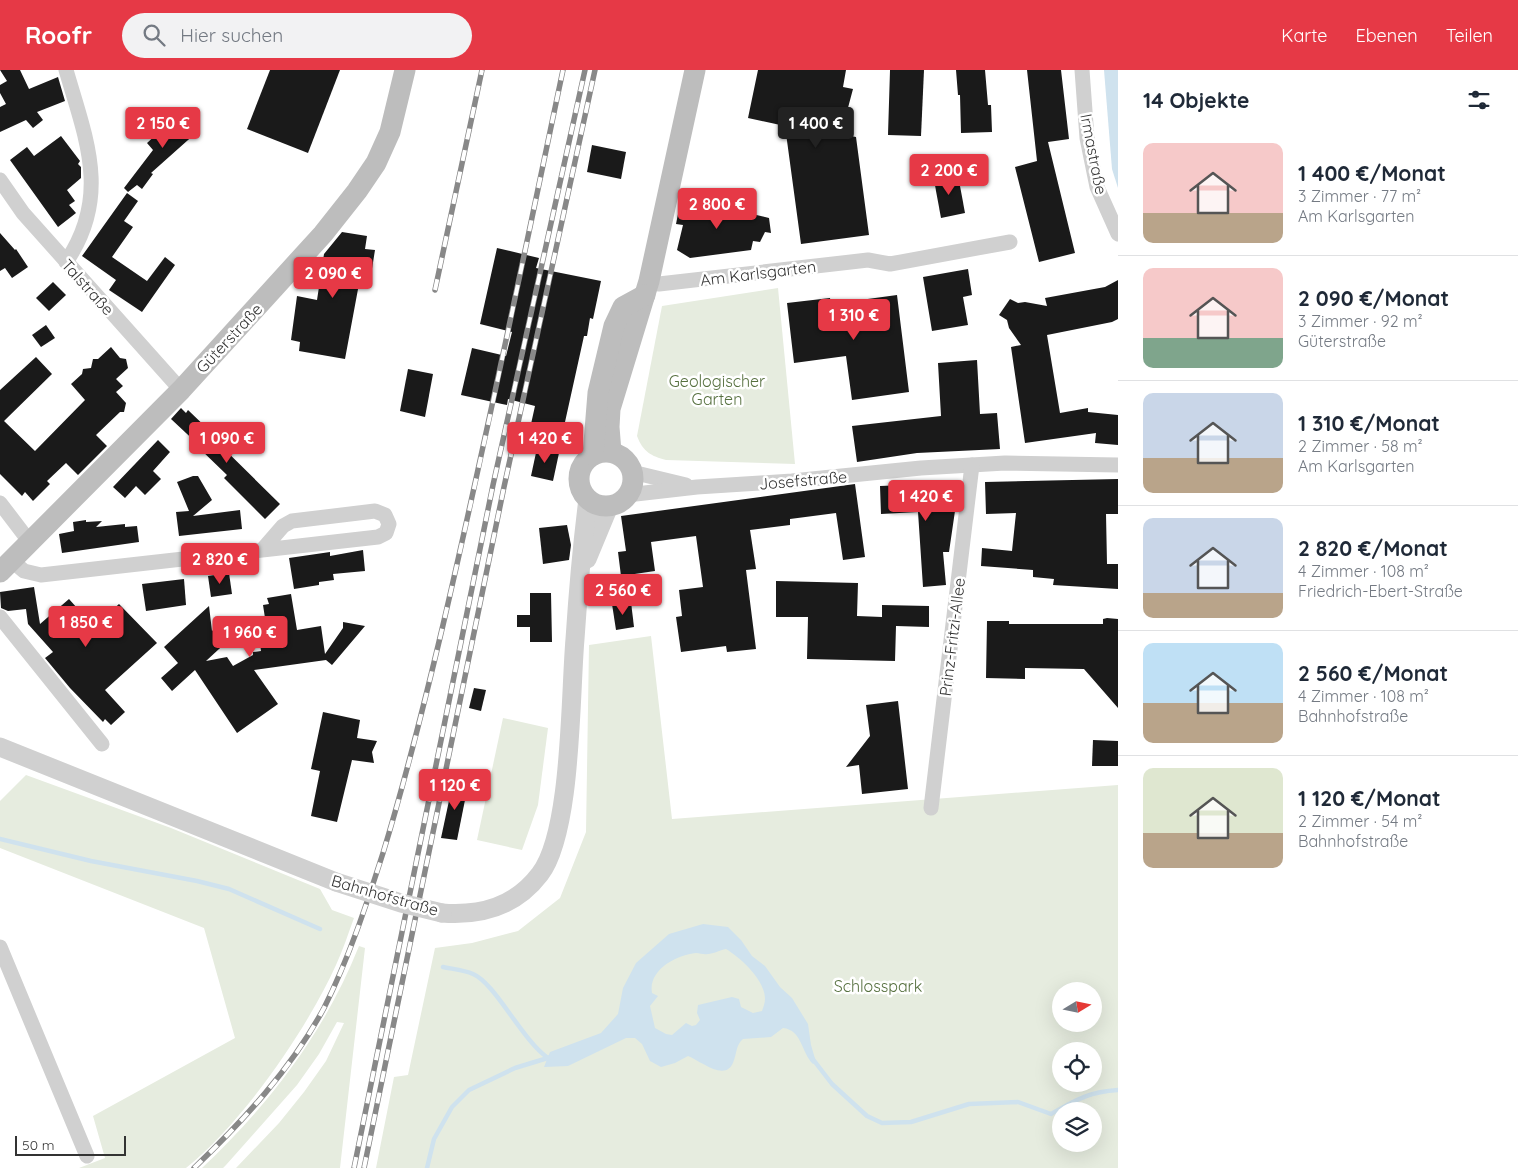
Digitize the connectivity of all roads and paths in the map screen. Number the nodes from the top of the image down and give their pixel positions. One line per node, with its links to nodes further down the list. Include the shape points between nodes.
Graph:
1 (66, 70): 8 (street, via 84,131 93,188 78,245)
2 (405, 70): 10 (main road, Güterstraße, via 390,132 376,163 357,191 290,272)
3 (695, 70): 9 (main road)
4 (1082, 70): 6 (street, Irmastraße, via 1087,138 1097,187)
5 (0, 180): 8 (street, Talstraße, via 23,214)
6 (1118, 234)
7 (1010, 242): 9 (street, Am Karlsgarten, via 890,264 868,260)
8 (66, 262): 10 (street, Talstraße)
9 (647, 288): 11 (main road, via 610,409)
10 (181, 390): 20 (main road, Güterstraße)
11 (602, 454): 14 (main road, via 625,459); 17 (main road, via 586,461 581,469 580,487)
12 (972, 465): 13 (street, Josefstraße, via 1030,462); 15 (street, Josefstraße); 27 (street, Prinz-Fritzi-Allee)
13 (1118, 465)
14 (632, 472): 15 (street, Josefstraße); 16 (main road)
15 (697, 487): 16 (street, Josefstraße)
16 (628, 496): 19 (main road)
17 (588, 500): 19 (main road); 23 (street, Bahnhofstraße)
18 (0, 503): 20 (street)
19 (609, 506): 23 (street, Bahnhofstraße)
20 (29, 541): 22 (main road, Güterstraße)
21 (263, 549): 21 (street, via 383,536 388,529 388,519 375,511 292,521 283,526); 22 (street, via 40,574)
22 (6, 566)
23 (580, 577): 26 (street, Bahnhofstraße, bridge, via 566,774 553,849 540,874 522,892 489,910 466,915 442,913 336,882)
24 (0, 617): 25 (street)
25 (102, 744)
26 (0, 747)
27 (931, 808)
28 (0, 947): 29 (street)
29 (87, 1156)

